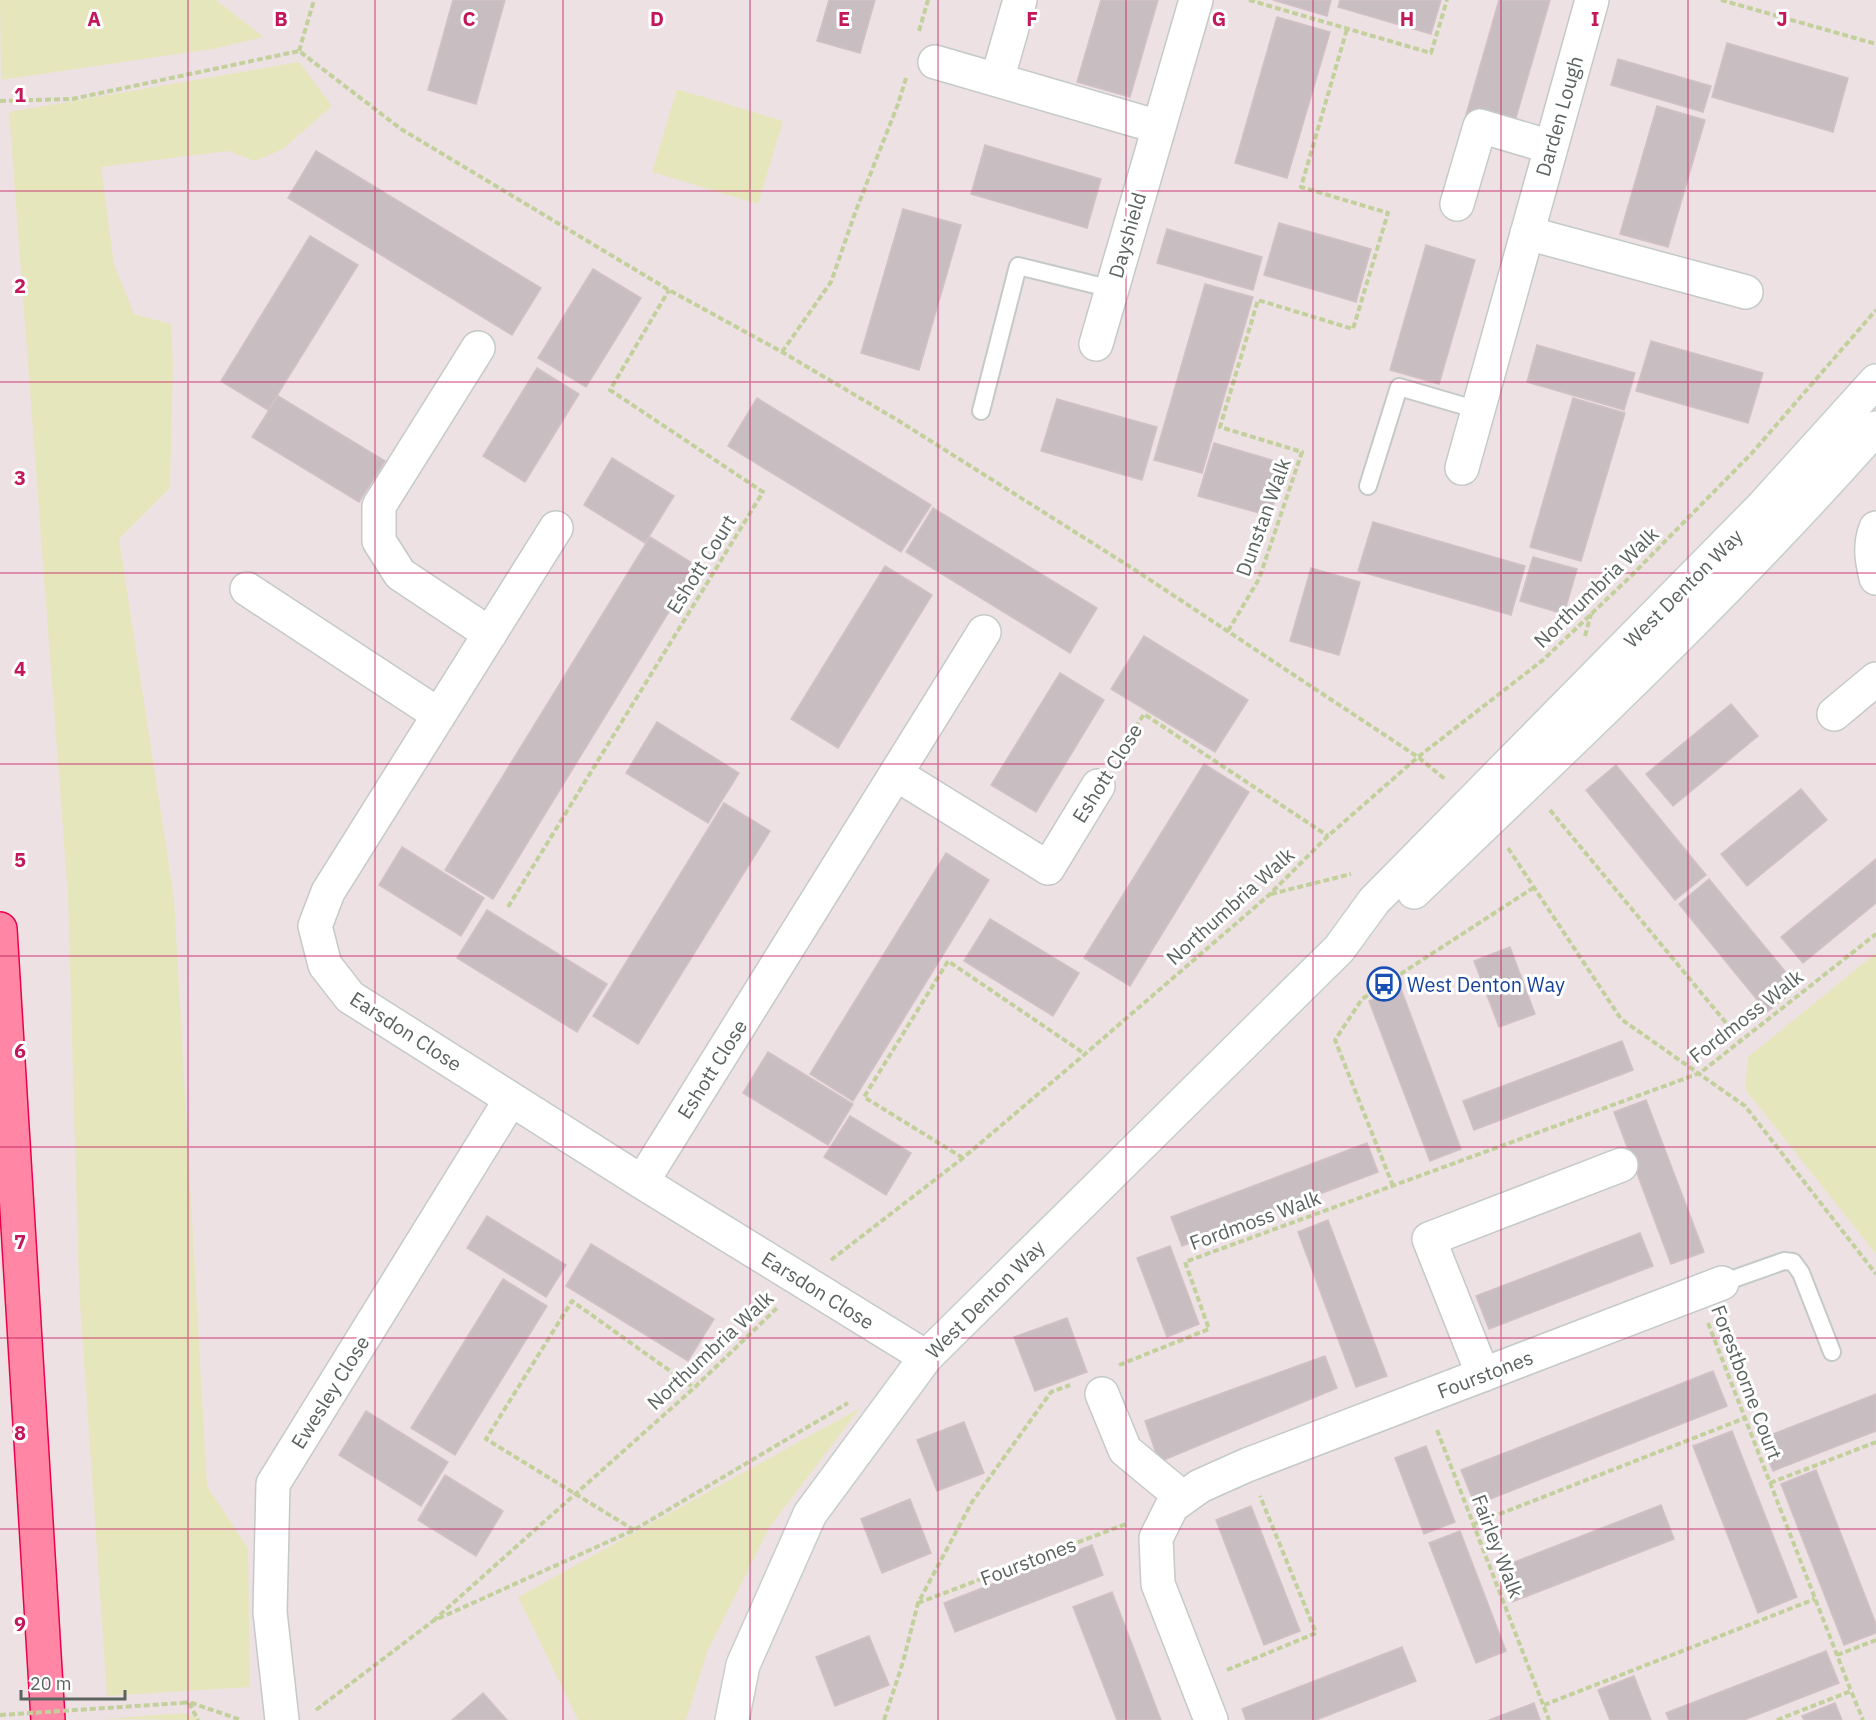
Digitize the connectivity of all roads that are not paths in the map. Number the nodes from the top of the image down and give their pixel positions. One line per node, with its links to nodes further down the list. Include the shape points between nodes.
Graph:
1 (1020, 0): 5 (street)
2 (1196, 0): 6 (street, Dayshield)
3 (1592, 0): 7 (street, Darden Lough)
4 (921, 68): 5 (street)
5 (997, 80): 6 (street)
6 (1159, 127): 10 (street, Dayshield)
7 (1551, 147): 8 (street, via 1480,126); 9 (street, Darden Lough)
8 (1457, 204)
9 (1527, 233): 11 (street); 15 (street, Darden Lough)
10 (1112, 289): 12 (street, Dayshield); 16 (lane, via 1018,266)
11 (1746, 292)
12 (1096, 344)
13 (478, 348): 25 (street, via 379,506 379,541 400,574)
14 (1876, 381): 32 (street, West Denton Way, via 1762,507 1374,901)
15 (1478, 410): 18 (street, Darden Lough); 19 (lane, via 1399,387)
16 (981, 411)
17 (1876, 428): 32 (street, West Denton Way, via 1815,497 1603,711 1387,918)
18 (1462, 468)
19 (1368, 486)
20 (556, 528): 25 (street, Earsdon Close)
21 (1876, 528): 22 (street, via 1871,542)
22 (1876, 578)
23 (247, 589): 28 (street)
24 (984, 632): 29 (street, Eshott Close)
25 (490, 634): 28 (street, Earsdon Close)
26 (1876, 679): 27 (street)
27 (1834, 714)
28 (439, 715): 33 (street, Earsdon Close, via 328,892 315,926 325,965 350,997)
29 (896, 774): 30 (street, Eshott Close, via 1048,868); 35 (street, Eshott Close)
30 (1098, 786)
31 (0, 929): 42 (highway)
32 (1339, 949): 38 (street, West Denton Way)
33 (511, 1099): 35 (street, Earsdon Close); 43 (street, Ewesley Close, via 273,1484 270,1612)
34 (1621, 1165): 39 (street, via 1429,1239)
35 (642, 1182): 38 (street, Earsdon Close)
36 (1709, 1287): 37 (lane, via 1784,1261 1793,1262); 39 (street, Fourstones)
37 (1832, 1352)
38 (926, 1356): 46 (street, West Denton Way, via 810,1514 743,1665)
39 (1483, 1376): 41 (street, Fourstones, via 1247,1464 1200,1486)
40 (1096, 1382): 41 (street, via 1125,1450)
41 (1177, 1502): 47 (street, via 1156,1538 1158,1584)
42 (39, 1602): 44 (highway); 45 (highway)
43 (297, 1717)
44 (48, 1720)
45 (66, 1720)
46 (732, 1720)
47 (1211, 1720)

